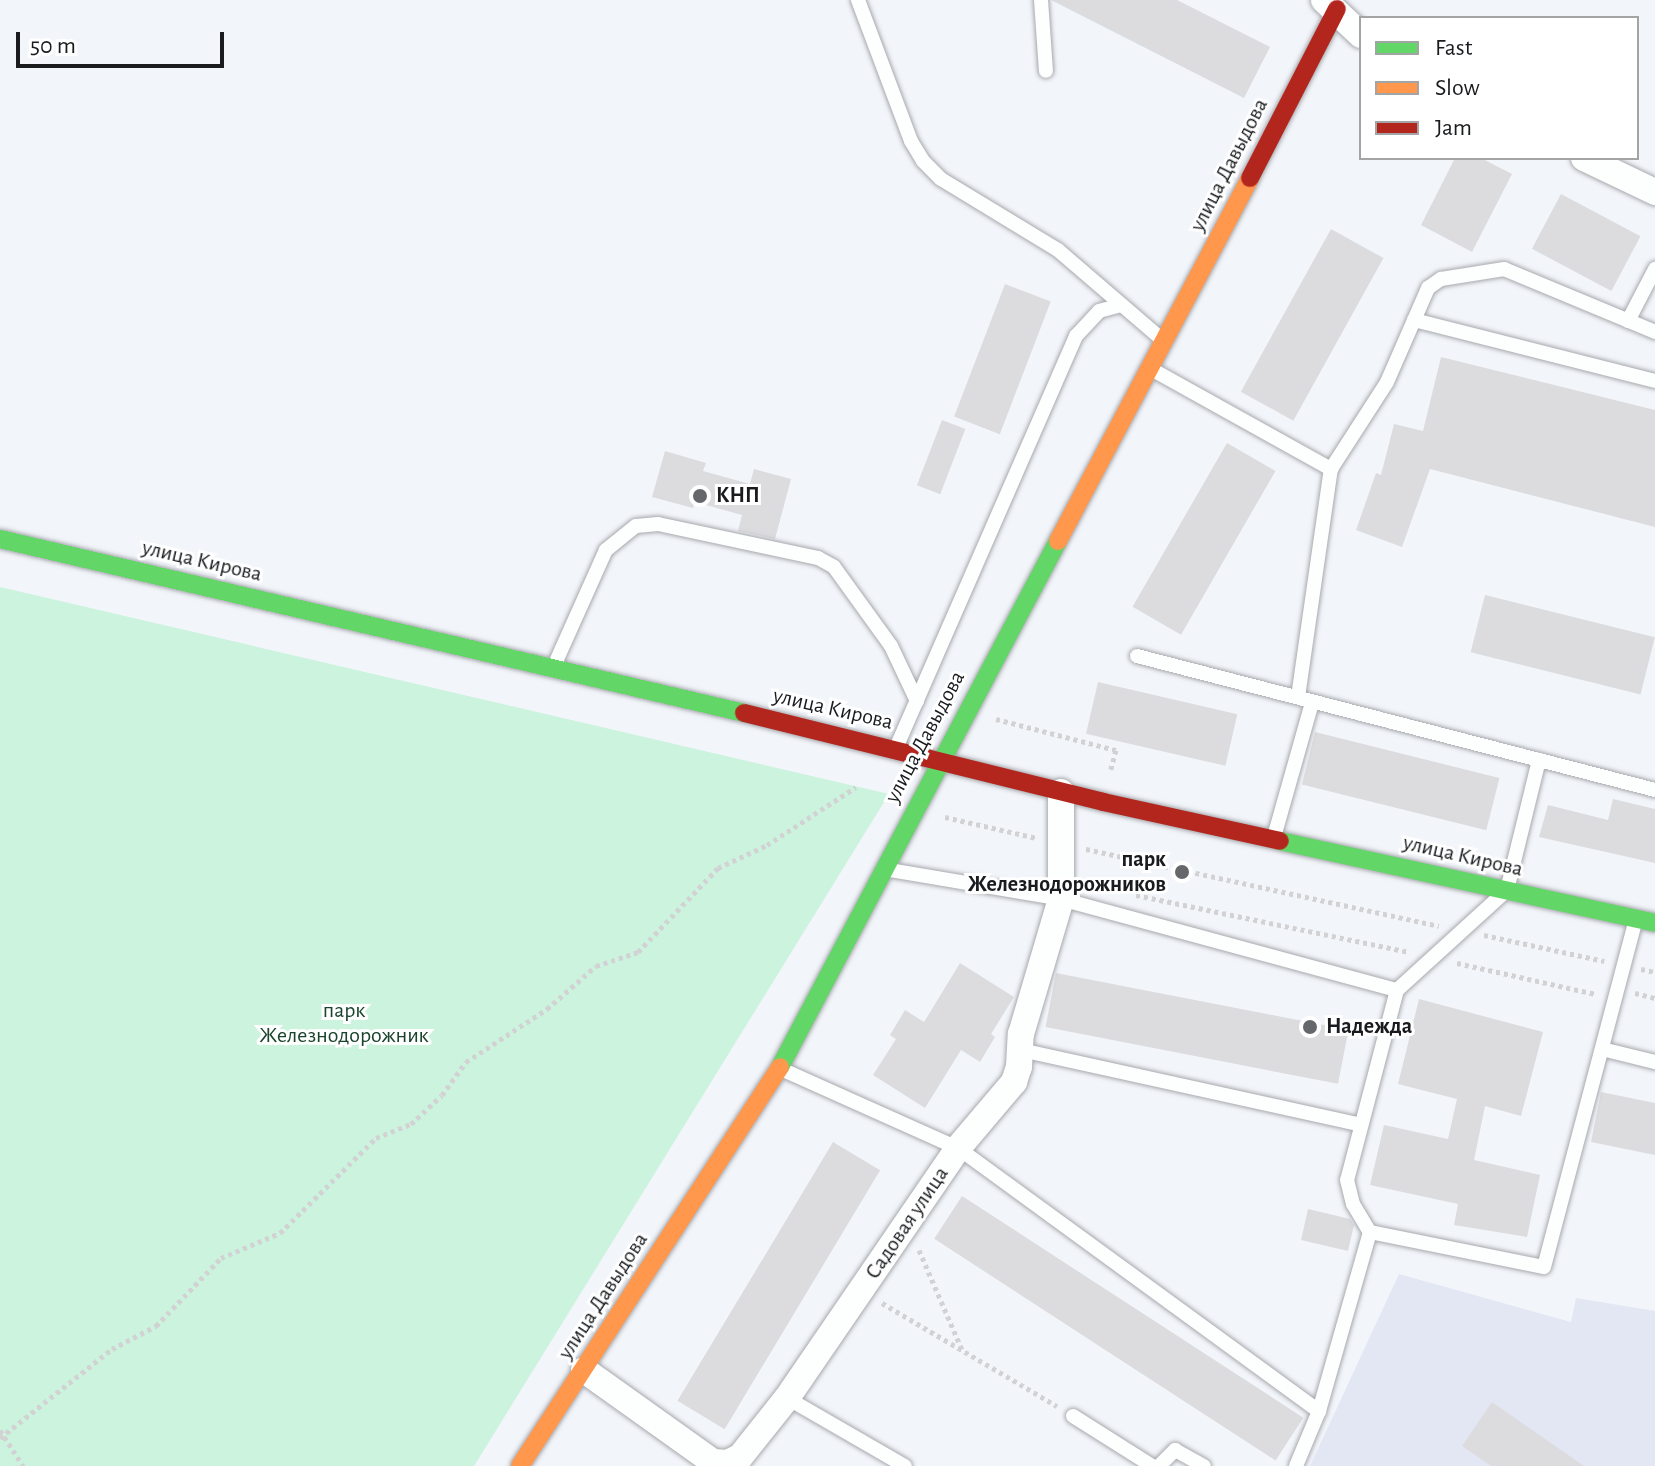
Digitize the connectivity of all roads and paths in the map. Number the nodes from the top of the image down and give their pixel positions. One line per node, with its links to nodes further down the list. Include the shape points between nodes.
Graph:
1 (858, 0): 9 (lane, via 923,161 941,179 1058,250)
2 (1041, 0): 5 (lane)
3 (1333, 3): 4 (street); 13 (main road, улица Давыдова)
4 (1359, 33)
5 (1046, 71)
6 (1588, 160): 7 (street)
7 (1655, 192)
8 (1655, 269): 11 (lane)
9 (1121, 305): 13 (lane); 21 (lane, via 1099,311 1076,336)
10 (1414, 320): 11 (lane, via 1428,288 1441,279 1504,269); 15 (lane); 16 (lane, via 1387,382)
11 (1628, 321): 12 (lane)
12 (1655, 332)
13 (1165, 342): 14 (main road, улица Давыдова)
14 (1151, 368): 16 (lane); 23 (main road, улица Давыдова)
15 (1655, 381)
16 (1331, 469): 20 (lane)
17 (0, 539): 19 (main road, улица Кирова)
18 (1137, 656): 20 (lane)
19 (552, 669): 21 (lane, via 606,550 636,526 658,524 818,558 834,567 897,655); 22 (main road, улица Кирова)
20 (1305, 700): 24 (lane); 29 (lane)
21 (917, 701): 22 (lane)
22 (895, 748): 23 (main road, улица Кирова)
23 (940, 759): 27 (main road, улица Кирова); 28 (main road, улица Давыдова)
24 (1539, 760): 26 (lane); 32 (lane)
25 (856, 787): 56 (path, via 767,845 718,868 638,952 596,966 547,1009 466,1062 411,1124 376,1138 280,1233 221,1258 156,1326 112,1349)
26 (1655, 790)
27 (1061, 792): 29 (main road, улица Кирова); 30 (street, Садовая улица)
28 (913, 810): 30 (path); 31 (main road, улица Давыдова)
29 (1273, 839): 32 (main road, улица Кирова)
30 (1061, 843): 34 (street, Садовая улица); 36 (path)
31 (882, 869): 34 (lane); 45 (main road, улица Давыдова)
32 (1507, 890): 35 (main road, улица Кирова); 36 (lane)
33 (1123, 892): 37 (path)
34 (1061, 899): 40 (lane); 43 (street, Садовая улица, via 1021,1034)
35 (1646, 921): 38 (lane)
36 (1463, 931): 37 (lane); 38 (path)
37 (1433, 958): 40 (lane); 41 (path)
38 (1624, 966): 39 (path); 41 (lane)
39 (1655, 972)
40 (1397, 990): 46 (lane)
41 (1616, 998): 42 (lane)
42 (1602, 1049): 44 (lane); 48 (lane, via 1544,1267)
43 (1021, 1050): 46 (lane); 47 (street, Садовая улица, via 1014,1082)
44 (1655, 1062)
45 (779, 1068): 47 (lane); 52 (main road, улица Давыдова)
46 (1361, 1125): 48 (lane, via 1347,1180 1353,1204)
47 (958, 1148): 49 (street, Садовая улица); 54 (lane)
48 (1370, 1232): 54 (lane)
49 (899, 1235): 50 (street, Садовая улица); 51 (path, via 923,1253)
50 (861, 1291): 51 (path); 53 (street, Садовая улица)
51 (962, 1350): 55 (path)
52 (584, 1370): 53 (street, Садовая улица, via 713,1462 740,1457); 58 (main road, улица Давыдова)
53 (787, 1398): 59 (lane)
54 (1319, 1411): 63 (lane)
55 (1073, 1416): 60 (lane)
56 (1, 1434): 57 (path)
57 (23, 1466)
58 (520, 1466)
59 (905, 1466)
60 (1152, 1466)
61 (1159, 1466): 62 (lane, via 1175,1450)
62 (1204, 1466)
63 (1296, 1466)

